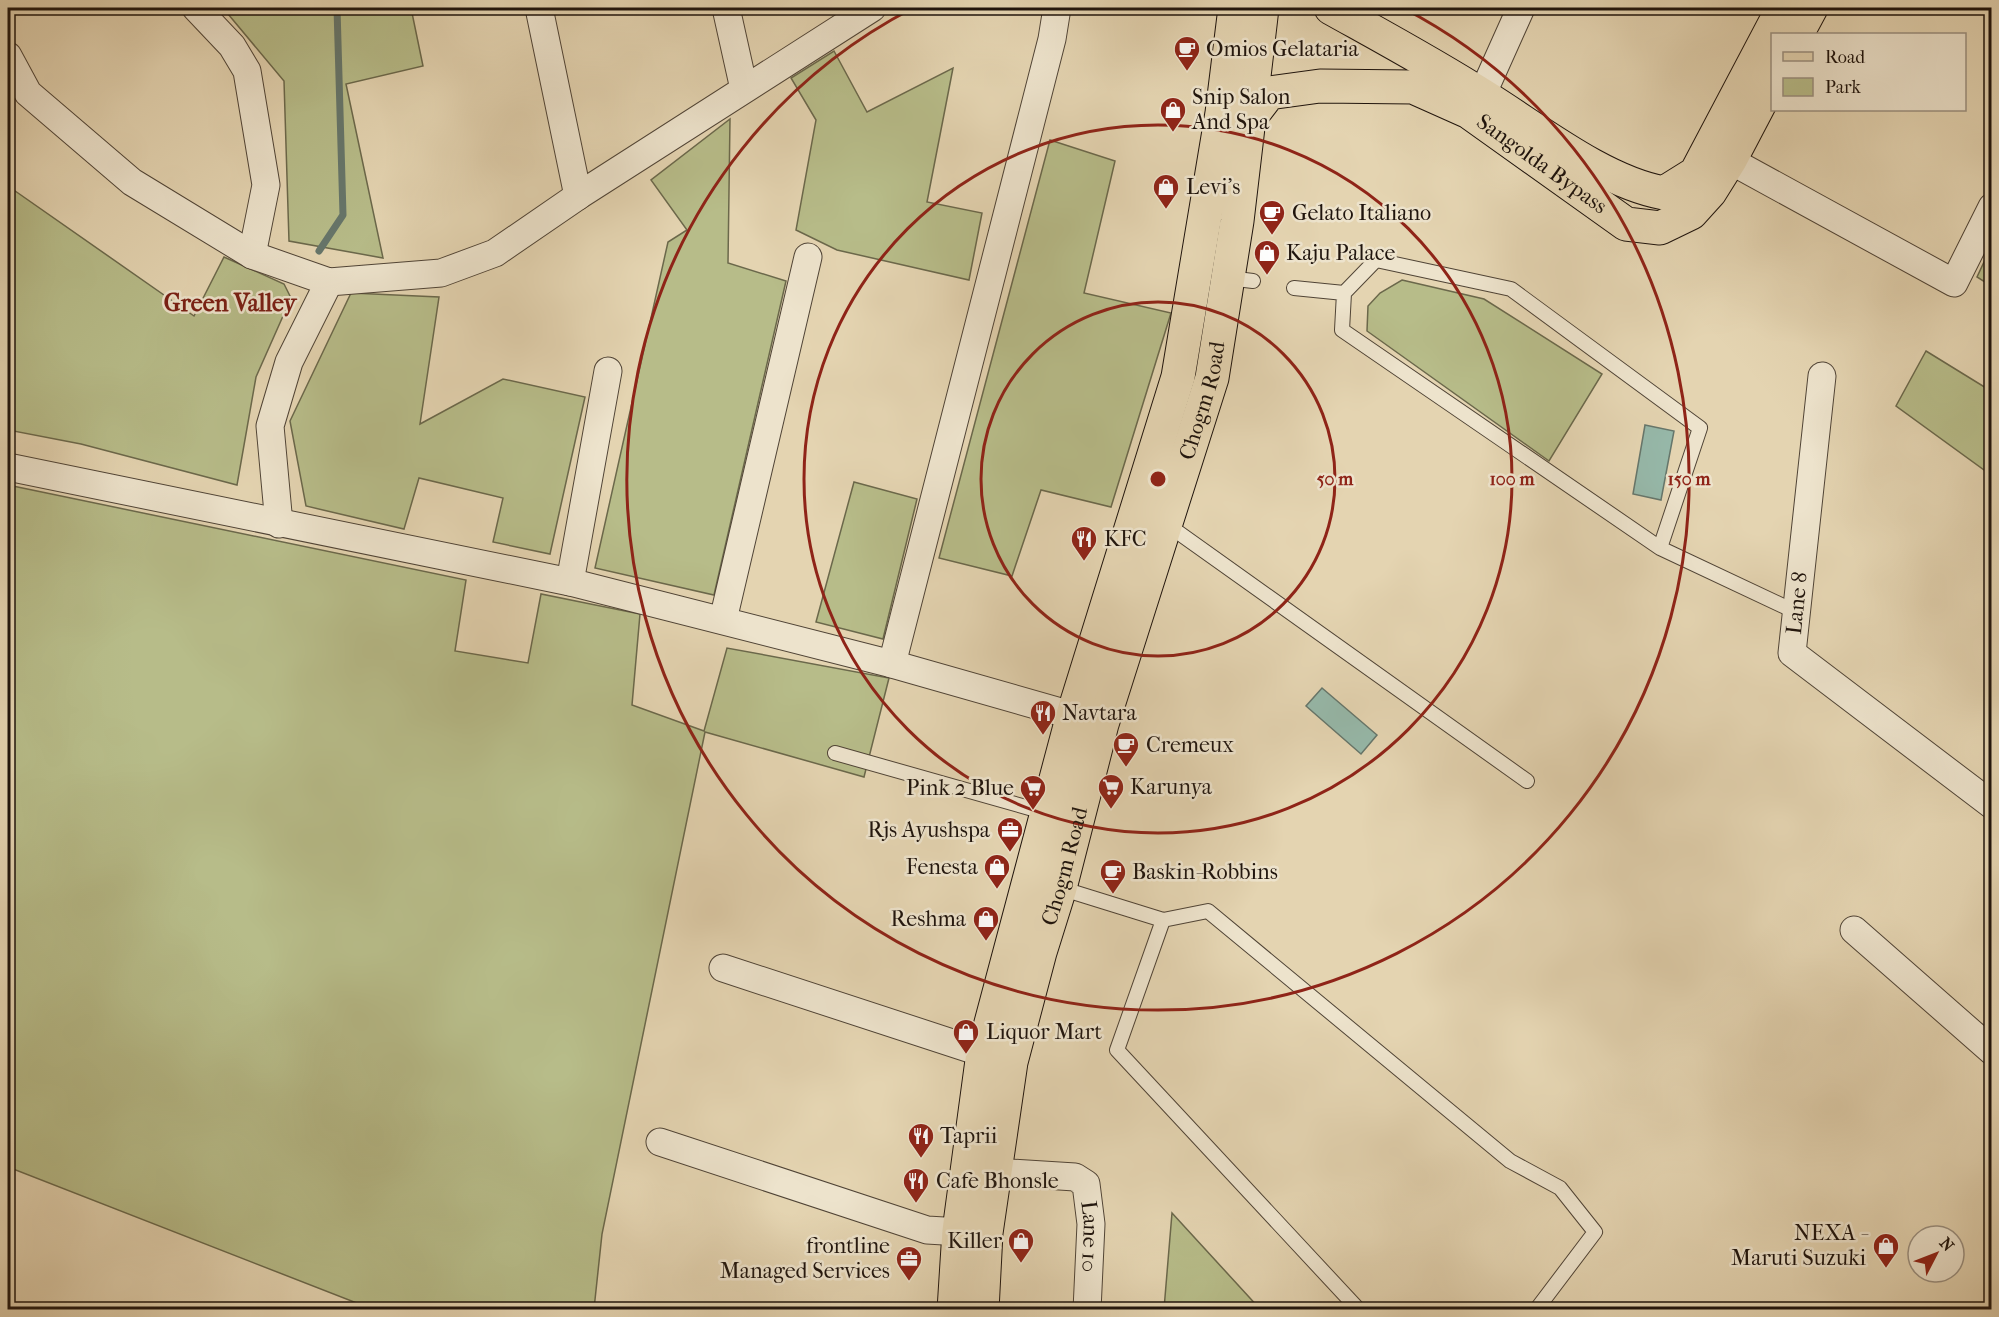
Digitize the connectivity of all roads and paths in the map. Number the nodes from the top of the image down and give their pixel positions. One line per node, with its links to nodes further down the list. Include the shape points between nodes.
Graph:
1 (196, 8): 23 (street, via 232,46 247,71 266,185)
2 (539, 8): 21 (street)
3 (726, 8): 17 (street)
4 (872, 8): 17 (street)
5 (1057, 8): 37 (street)
6 (1235, 8): 38 (main road, Chogm Road, via 1222,113 1178,378)
7 (1263, 8): 19 (main road, Chogm Road)
8 (1331, 8): 18 (main road, Sangolda Bypass)
9 (1521, 8): 18 (street)
10 (1783, 8): 12 (main road, Sangolda Bypass)
11 (1811, 8): 13 (main road)
12 (1772, 33)
13 (1798, 33)
14 (1771, 35): 20 (main road, Sangolda Bypass)
15 (8, 56): 23 (street, via 28,93 132,182)
16 (1771, 83): 20 (main road, Sangolda Bypass)
17 (744, 89): 21 (street)
18 (1482, 95): 20 (main road, Sangolda Bypass, via 1603,171 1640,189 1664,193)
19 (1249, 120): 20 (main road, Sangolda Bypass, via 1269,93 1320,86 1413,87 1469,112 1626,224 1660,228 1691,213 1710,192); 31 (main road, Chogm Road, via 1241,280)
20 (1719, 154): 22 (street, via 1954,283)
21 (578, 196): 25 (street, via 495,253 441,273)
22 (1992, 207)
23 (252, 255): 25 (street)
24 (808, 257): 36 (street)
25 (329, 282): 32 (street, via 289,362 270,426)
26 (1294, 288): 27 (lane)
27 (1344, 293): 33 (lane, via 1342,330); 33 (lane, via 1376,260 1511,289 1700,428)
28 (608, 371): 34 (street)
29 (1822, 376): 35 (street, Lane 8)
30 (8, 467): 32 (street)
31 (1166, 523): 38 (main road, Chogm Road); 40 (lane)
32 (279, 524): 34 (street)
33 (1660, 548): 35 (lane)
34 (570, 582): 36 (street)
35 (1796, 612): 41 (street, Lane 8, via 1792,653)
36 (723, 620): 37 (street)
37 (892, 664): 38 (street)
38 (1088, 720): 42 (main road, Chogm Road); 43 (main road, Chogm Road)
39 (835, 753): 42 (lane)
40 (1527, 781)
41 (1992, 805)
42 (1047, 813): 48 (main road, Chogm Road)
43 (1060, 888): 44 (lane); 48 (main road, Chogm Road, via 1040,952)
44 (1163, 920): 55 (lane, via 1117,1050); 56 (lane, via 1208,911 1510,1161 1560,1188 1595,1233)
45 (1854, 930): 47 (street)
46 (723, 968): 48 (street)
47 (1992, 1051)
48 (997, 1058): 50 (main road, Chogm Road); 51 (main road, Chogm Road)
49 (660, 1142): 51 (street, via 927,1230)
50 (995, 1172): 51 (main road, Chogm Road); 54 (street, Lane 10, via 1075,1177 1086,1184 1091,1224)
51 (972, 1232): 52 (main road, Chogm Road); 53 (main road, Chogm Road)
52 (954, 1310)
53 (982, 1310)
54 (1087, 1310)
55 (1359, 1310)
56 (1536, 1310)

